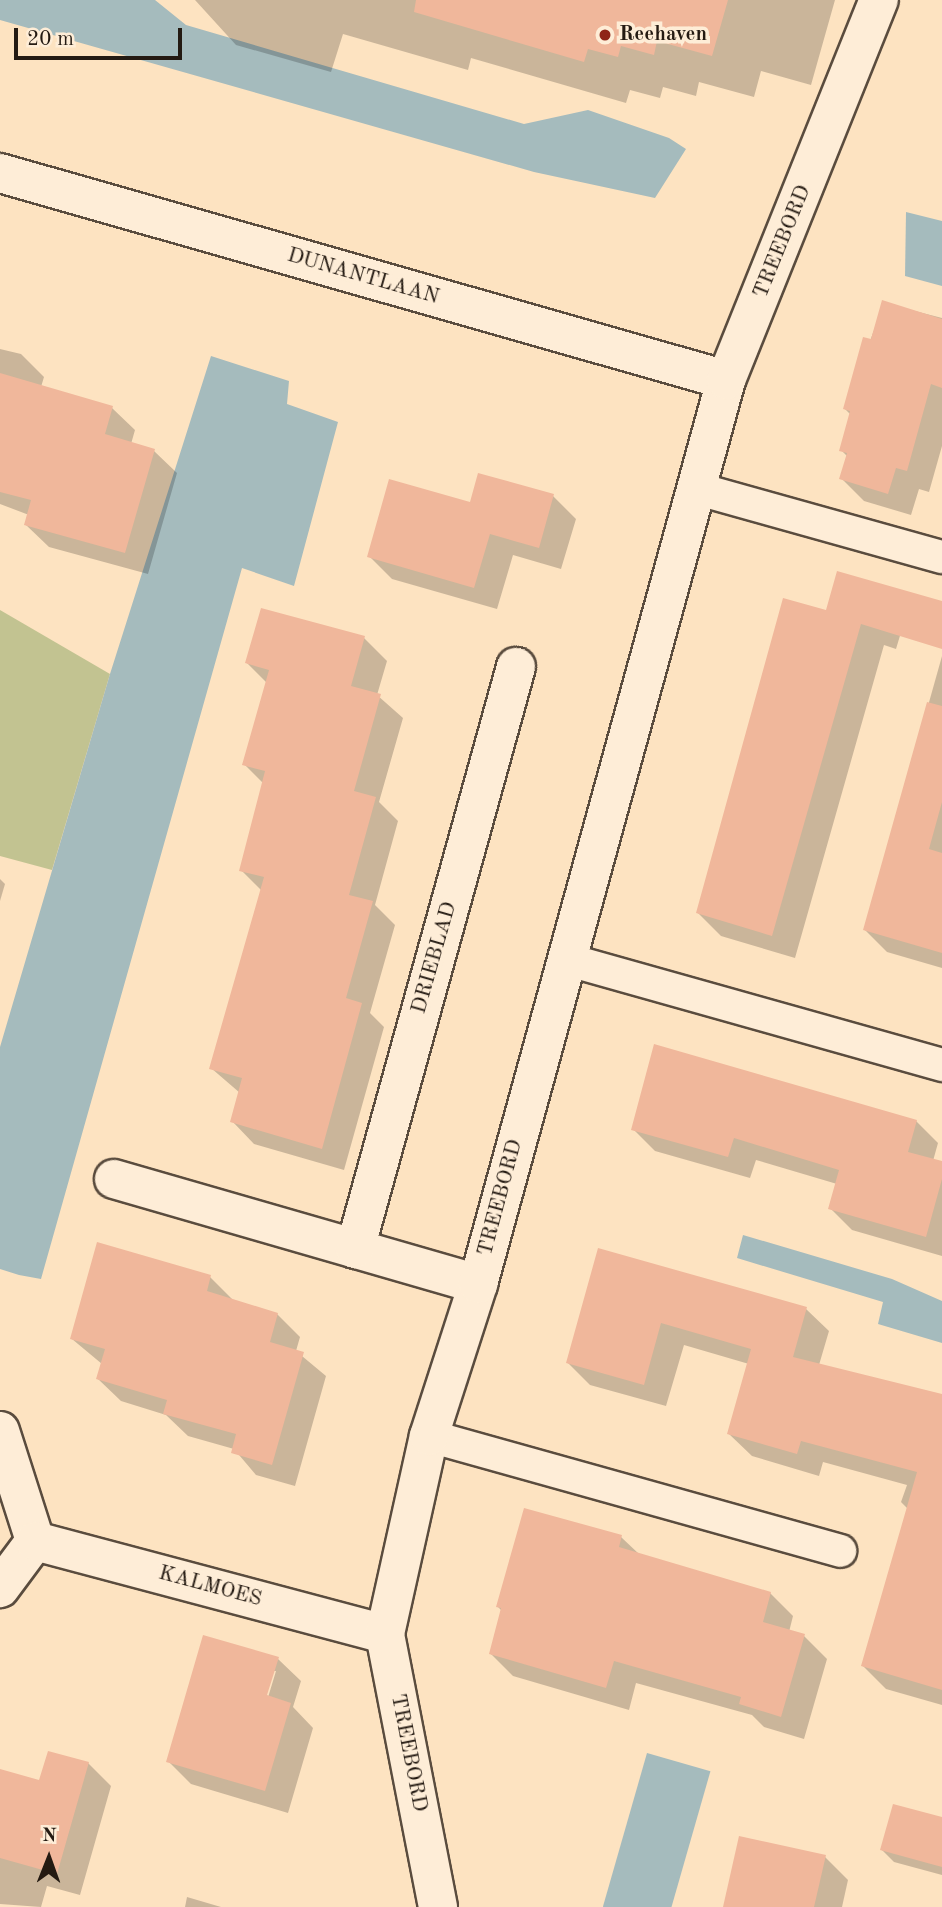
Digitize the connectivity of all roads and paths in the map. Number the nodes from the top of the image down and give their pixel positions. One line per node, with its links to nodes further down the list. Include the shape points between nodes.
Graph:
1 (879, 0): 3 (street, TREEBORD)
2 (0, 173): 3 (street, DUNANTLAAN)
3 (726, 380): 4 (street, TREEBORD)
4 (698, 488): 5 (lane); 7 (street, TREEBORD)
5 (942, 557)
6 (516, 667): 10 (street, DRIEBLAD)
7 (565, 959): 8 (lane); 11 (street, TREEBORD)
8 (942, 1065)
9 (114, 1179): 10 (street)
10 (355, 1249): 11 (street)
11 (478, 1284): 13 (street, TREEBORD)
12 (0, 1431): 14 (street)
13 (429, 1436): 15 (lane); 17 (street, TREEBORD)
14 (35, 1541): 16 (street); 17 (street, KALMOES)
15 (840, 1550)
16 (0, 1588)
17 (385, 1634): 18 (street, TREEBORD)
18 (438, 1907)

